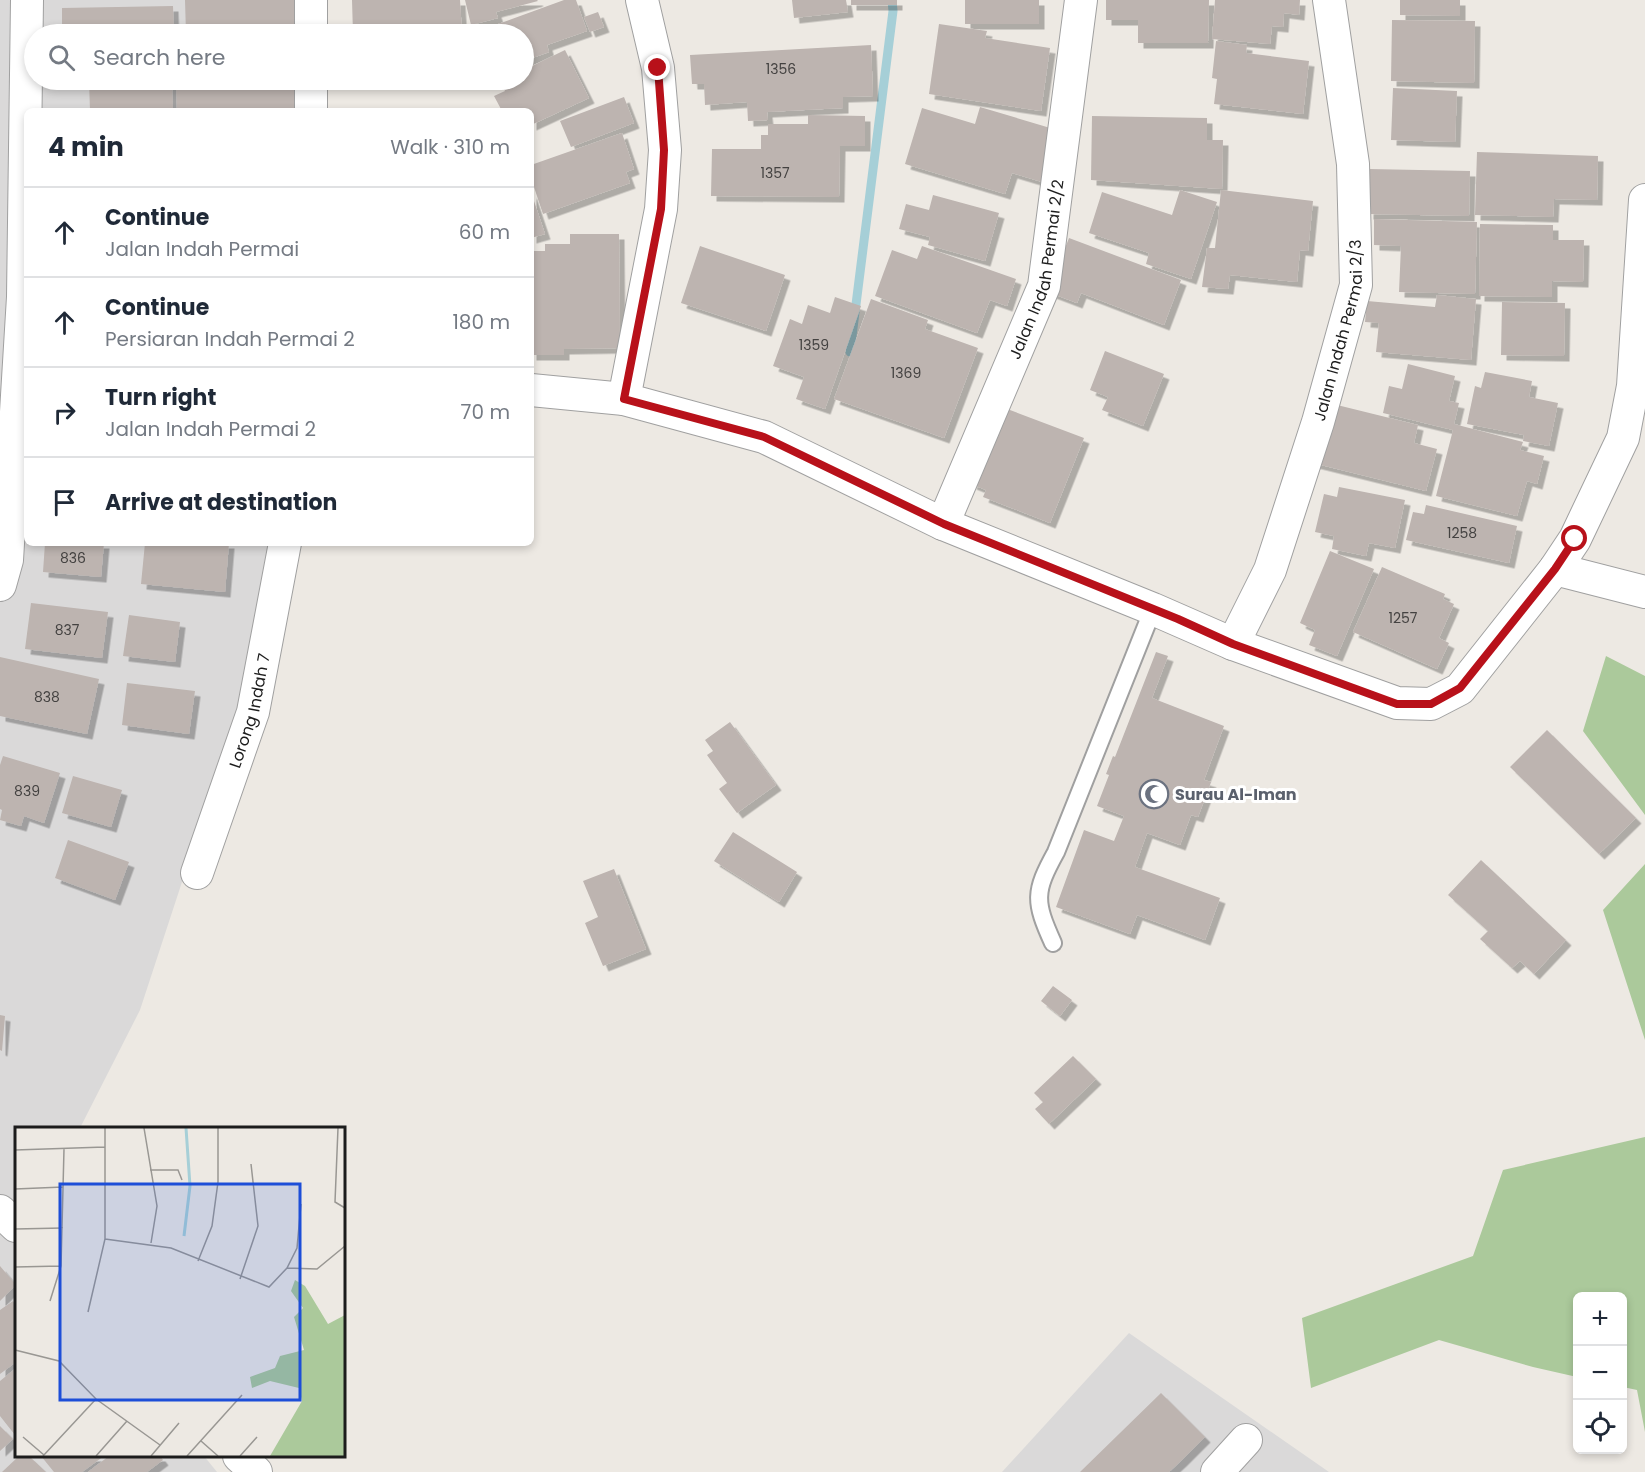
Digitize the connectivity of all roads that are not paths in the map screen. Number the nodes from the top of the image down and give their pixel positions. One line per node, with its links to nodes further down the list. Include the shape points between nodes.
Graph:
1 (311, 0): 6 (street)
2 (642, 0): 12 (street, via 658,68 664,150 661,209)
3 (1081, 0): 13 (street, Jalan Indah Permai 2/2, via 1044,286)
4 (1329, 0): 19 (street, Jalan Indah Permai 2/3, via 1353,164 1356,285 1318,422 1270,570)
5 (18, 12): 10 (street)
6 (311, 24)
7 (311, 90): 8 (street)
8 (311, 108)
9 (1645, 200): 16 (street, via 1634,386 1623,438 1575,539)
10 (12, 297): 15 (street)
11 (534, 390): 12 (street)
12 (624, 399): 13 (street, via 764,437)
13 (944, 524): 18 (street)
14 (284, 546): 20 (street, Lorong Indah 7, via 253,712)
15 (2, 569)
16 (1555, 569): 17 (street); 19 (street, via 1460,688 1431,704 1397,704)
17 (1645, 592)
18 (1153, 609): 19 (street); 21 (lane, via 1040,884 1041,916)
19 (1233, 644)
20 (197, 873)
21 (1053, 943)
22 (0, 1211): 23 (street)
23 (15, 1225)
24 (1246, 1440): 25 (street)
25 (1217, 1472)

